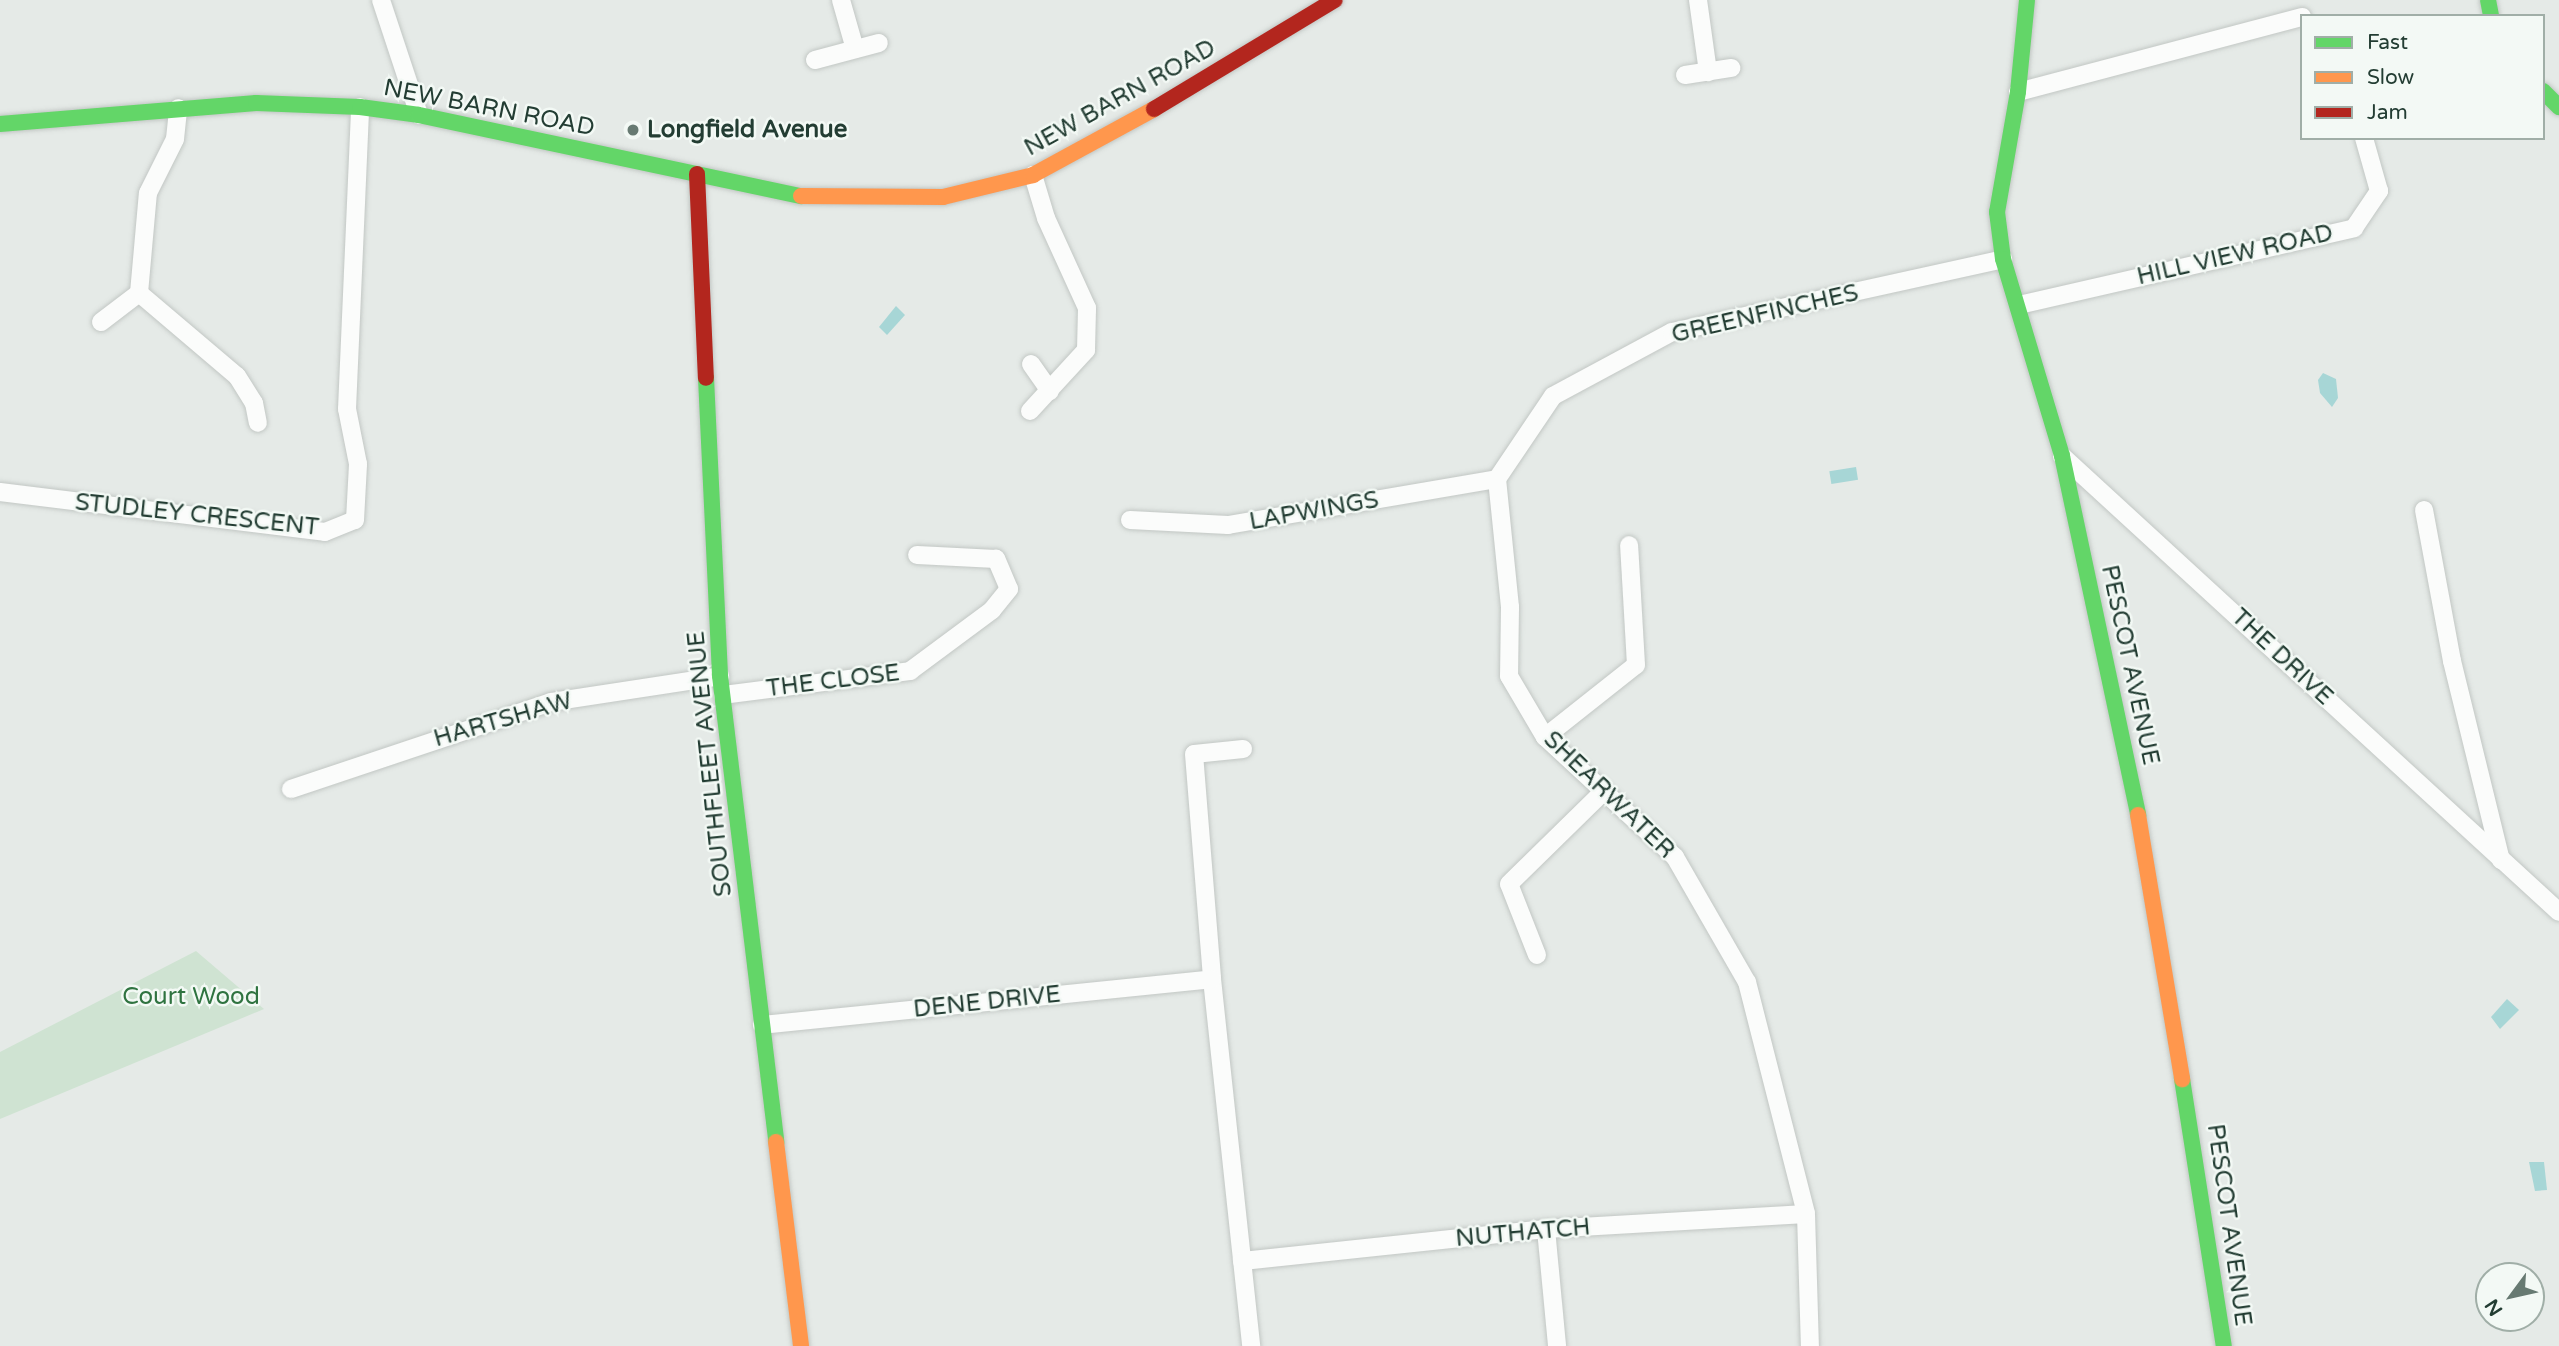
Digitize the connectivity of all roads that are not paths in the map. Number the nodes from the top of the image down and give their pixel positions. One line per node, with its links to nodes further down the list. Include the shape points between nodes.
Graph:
1 (381, 0): 18 (street)
2 (841, 0): 8 (street)
3 (1335, 0): 22 (street, NEW BARN ROAD, via 1109,136)
4 (1698, 0): 11 (street)
5 (2027, 0): 13 (street, PESCOT AVENUE)
6 (2300, 18): 13 (street)
7 (879, 43): 8 (street)
8 (855, 49): 9 (street)
9 (815, 60)
10 (1731, 68): 11 (street)
11 (1708, 72): 12 (street)
12 (1685, 75)
13 (2018, 92): 23 (street, PESCOT AVENUE, via 1997,212)
14 (2545, 93): 16 (street)
15 (360, 107): 17 (street, NEW BARN ROAD, via 256,103); 18 (street, NEW BARN ROAD); 33 (street, STUDLEY CRESCENT, via 347,409 358,464 355,520 325,532)
16 (2559, 107)
17 (178, 108): 19 (street, NEW BARN ROAD); 24 (street, via 175,139 148,193)
18 (419, 115): 21 (street, NEW BARN ROAD)
19 (0, 124)
20 (2365, 140): 25 (street, HILL VIEW ROAD, via 2379,191 2354,228)
21 (696, 174): 22 (street, NEW BARN ROAD, via 813,199 943,197); 38 (street, SOUTHFLEET AVENUE)
22 (1033, 175): 28 (street, via 1046,218 1087,308 1086,350)
23 (2003, 259): 25 (street, PESCOT AVENUE); 32 (street, GREENFINCHES, via 1672,332 1553,396)
24 (139, 293): 26 (street); 30 (street, via 237,376 254,403)
25 (2019, 305): 31 (street, PESCOT AVENUE)
26 (101, 322)
27 (1031, 364): 28 (street)
28 (1050, 391): 29 (street)
29 (1030, 411)
30 (258, 424)
31 (2062, 456): 44 (street, THE DRIVE); 56 (street, PESCOT AVENUE, via 2113,683 2158,921)
32 (1497, 479): 35 (street, LAPWINGS, via 1228,525); 40 (street, SHEARWATER, via 1510,607 1509,677)
33 (0, 492)
34 (2424, 510): 44 (street, via 2452,661)
35 (1130, 520)
36 (1629, 545): 40 (street, via 1636,665)
37 (917, 555): 39 (street, THE CLOSE, via 996,559 1009,589 992,610 910,671)
38 (720, 676): 39 (street, SOUTHFLEET AVENUE); 42 (street, HARTSHAW, via 551,702)
39 (723, 695): 48 (street, SOUTHFLEET AVENUE)
40 (1545, 737): 43 (street, SHEARWATER)
41 (1244, 749): 47 (street, via 1194,754)
42 (292, 789)
43 (1602, 793): 46 (street, via 1509,884); 49 (street, SHEARWATER, via 1675,857 1747,982)
44 (2501, 860): 45 (street, THE DRIVE)
45 (2559, 912)
46 (1537, 955)
47 (1212, 979): 48 (street, DENE DRIVE); 51 (street)
48 (762, 1025): 52 (street, SOUTHFLEET AVENUE)
49 (1806, 1214): 50 (street, NUTHATCH); 55 (street, SHEARWATER)
50 (1546, 1229): 51 (street, NUTHATCH); 54 (street)
51 (1242, 1261): 53 (street)
52 (801, 1346)
53 (1251, 1346)
54 (1557, 1346)
55 (1810, 1346)
56 (2224, 1346)

